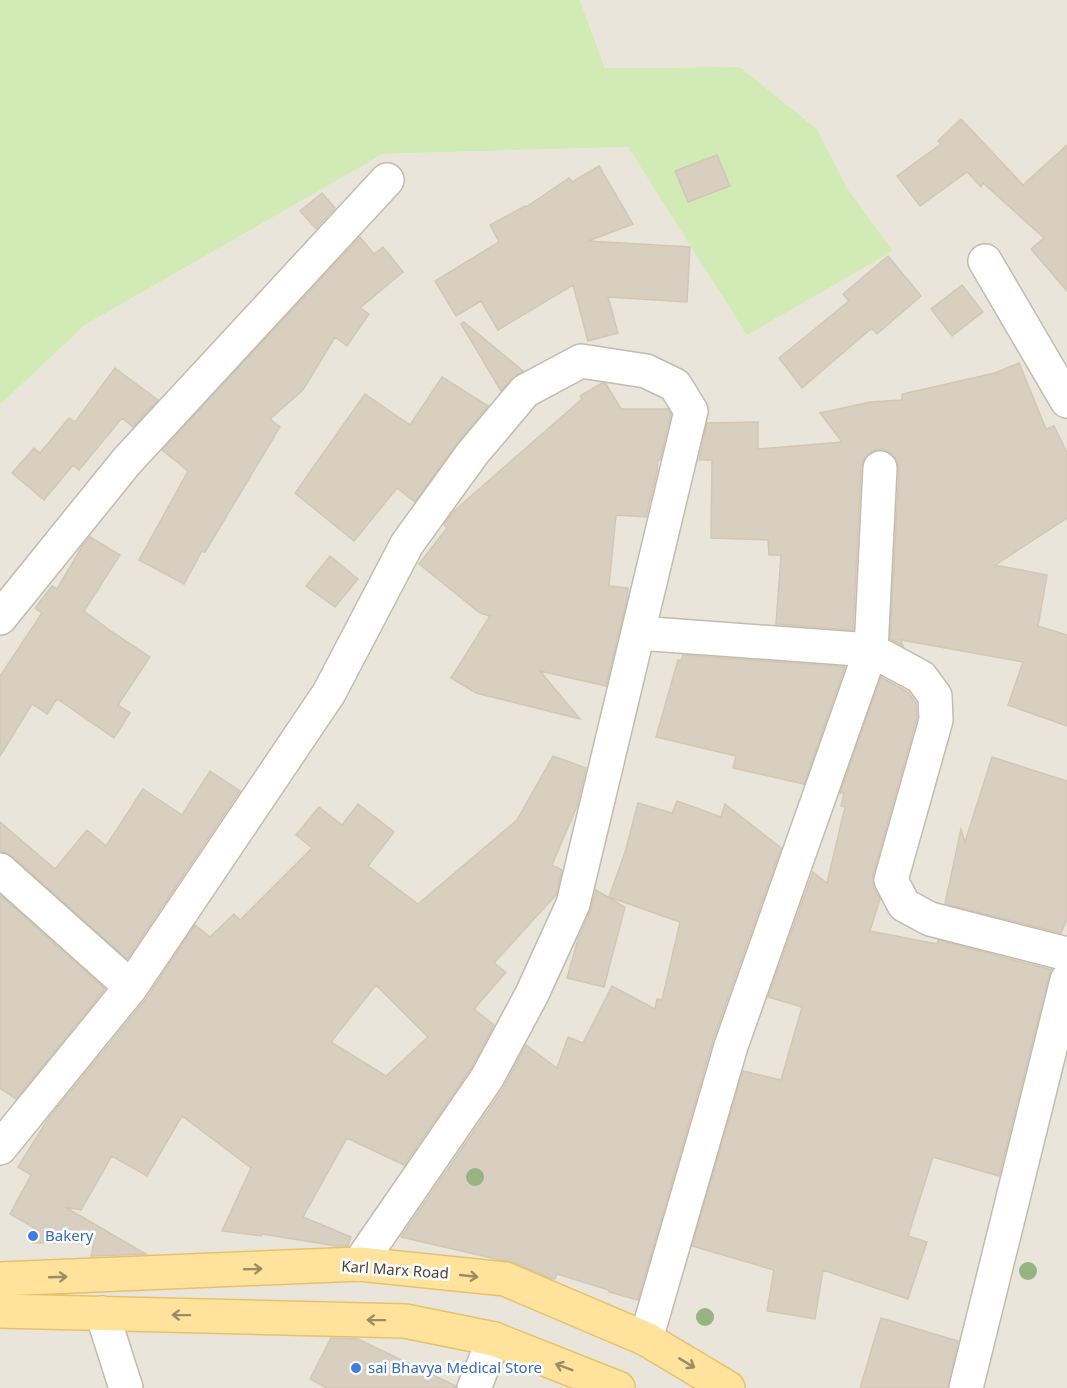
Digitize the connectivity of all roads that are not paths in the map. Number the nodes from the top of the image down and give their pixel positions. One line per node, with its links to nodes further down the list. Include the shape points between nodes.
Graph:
1 (387, 180): 5 (street, via 126,462)
2 (985, 261): 3 (street)
3 (1067, 401)
4 (880, 468): 7 (street)
5 (0, 618)
6 (638, 633): 7 (street); 11 (street, via 691,411 675,385 646,371 582,361 525,391 472,454 407,544 329,693); 13 (street, via 573,904 532,994 487,1078)
7 (871, 650): 9 (street, via 921,677 936,696 936,720 891,880 904,905 930,919); 18 (street, via 731,1046)
8 (0, 870): 11 (street)
9 (1067, 954)
10 (1067, 980): 23 (street)
11 (131, 987): 12 (street)
12 (0, 1148)
13 (359, 1264): 14 (main road, Karl Marx Road, one-way to 13); 18 (main road, Karl Marx Road, one-way to 18, via 505,1279)
14 (0, 1279)
15 (0, 1311): 16 (main road)
16 (102, 1313): 17 (main road, one-way to 16, via 405,1321); 19 (street)
17 (494, 1339): 20 (street); 21 (main road, one-way to 17)
18 (646, 1339): 22 (main road, Karl Marx Road, one-way to 22)
19 (126, 1388)
20 (474, 1388)
21 (618, 1388)
22 (728, 1388)
23 (966, 1388)

